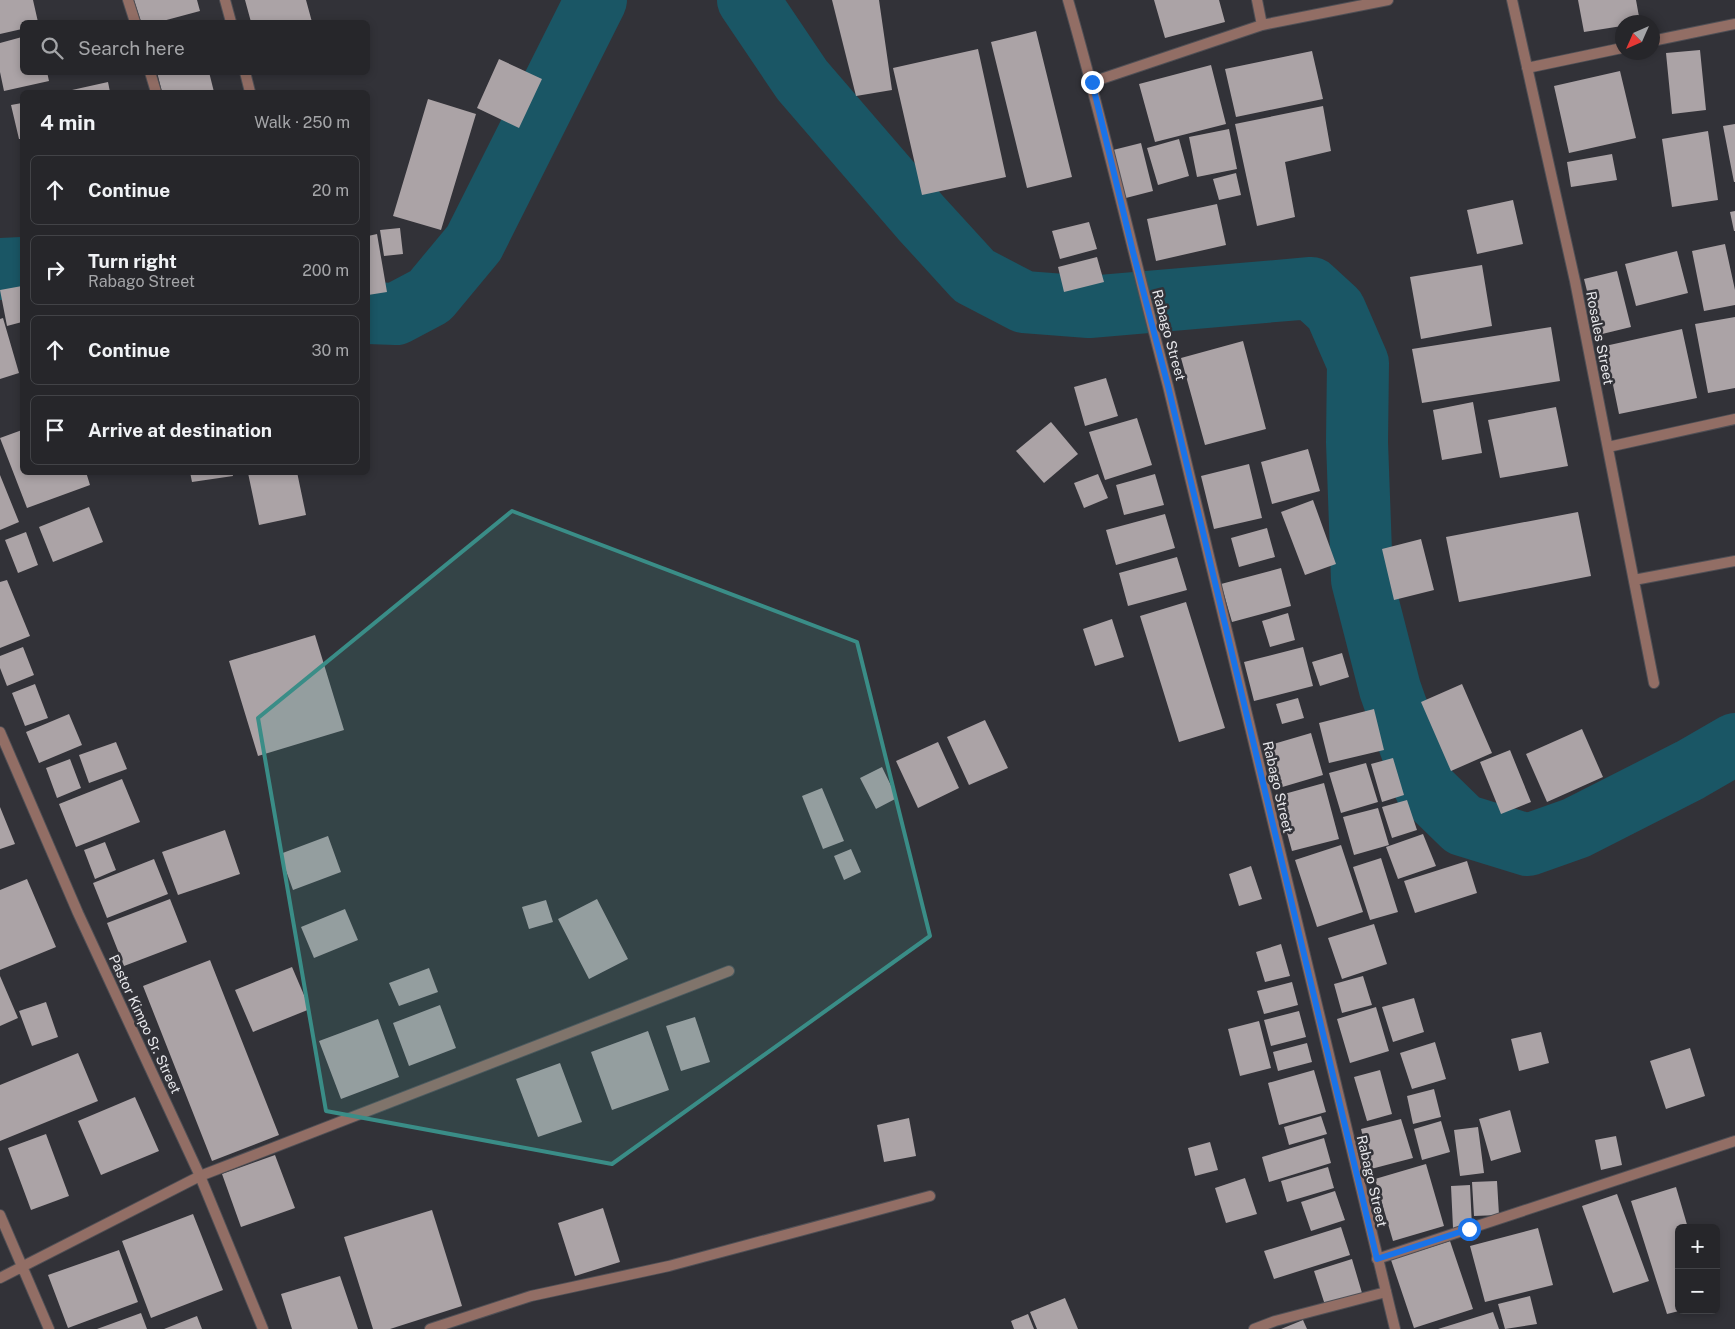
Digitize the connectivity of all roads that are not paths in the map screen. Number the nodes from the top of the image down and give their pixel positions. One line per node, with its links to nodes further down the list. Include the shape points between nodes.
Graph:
1 (128, 0): 7 (street)
2 (225, 0): 8 (street)
3 (1068, 0): 16 (street, Rabago Street)
4 (1257, 0): 10 (street)
5 (1388, 0): 10 (street)
6 (1512, 0): 13 (street, Rosales Street)
7 (134, 20)
8 (230, 20)
9 (1735, 24): 11 (street)
10 (1262, 25): 16 (street)
11 (1660, 39)
12 (1615, 49): 13 (street)
13 (1527, 68): 20 (street, Rosales Street)
14 (151, 75): 17 (street)
15 (246, 75): 18 (street)
16 (1092, 82): 30 (street, Rabago Street)
17 (155, 90)
18 (250, 90)
19 (1735, 419): 20 (street)
20 (1608, 447): 22 (street, Rosales Street)
21 (1735, 561): 22 (street)
22 (1634, 580): 23 (street, Rosales Street)
23 (1654, 683)
24 (0, 732): 27 (street, Pastor Kimpo Sr. Street, via 78,912)
25 (729, 971): 27 (street)
26 (1735, 1141): 30 (street)
27 (200, 1176): 31 (street); 35 (street, Pastor Kimpo Sr. Street)
28 (930, 1196): 36 (street, via 669,1266 531,1296)
29 (0, 1215): 31 (street)
30 (1377, 1259): 33 (street, Rabago Street)
31 (24, 1267): 32 (street); 34 (street)
32 (0, 1278)
33 (1386, 1292): 37 (street); 38 (street, Rabago Street)
34 (48, 1329)
35 (263, 1329)
36 (430, 1329)
37 (1254, 1329)
38 (1395, 1329)

